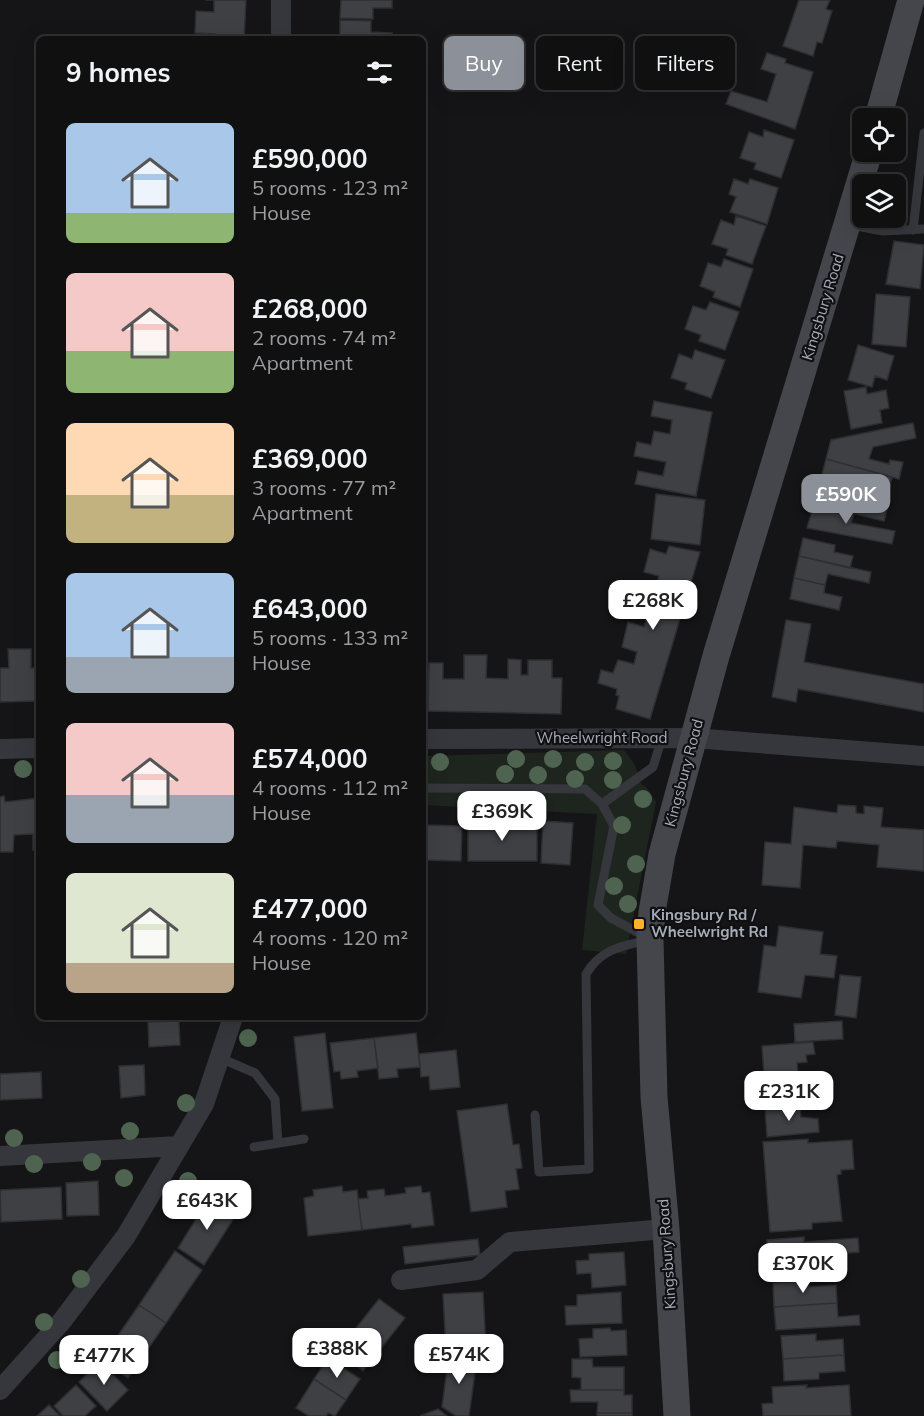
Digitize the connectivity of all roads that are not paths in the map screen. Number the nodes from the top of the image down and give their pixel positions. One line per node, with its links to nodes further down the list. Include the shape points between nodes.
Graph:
1 (281, 0): 3 (street)
2 (911, 0): 4 (street)
3 (281, 36)
4 (881, 108)
5 (924, 133): 9 (lane)
6 (865, 162): 7 (street, Kingsbury Road)
7 (848, 224): 9 (lane, via 883,231); 11 (street, Kingsbury Road)
8 (924, 229): 9 (lane)
9 (914, 230)
10 (662, 738): 11 (street, Wheelwright Road); 12 (street, Wheelwright Road); 17 (lane, via 653,767)
11 (693, 738): 15 (street, Wheelwright Road); 18 (street, Kingsbury Road, via 662,854)
12 (426, 739)
13 (36, 748): 14 (street)
14 (0, 749)
15 (924, 756)
16 (426, 788): 17 (lane, via 585,789)
17 (602, 804): 18 (lane, via 614,826 598,905 611,918)
18 (650, 939): 21 (lane, via 613,948 595,960 586,974 589,1169 539,1172); 27 (street, Kingsbury Road, via 654,1097)
19 (232, 1020): 20 (street)
20 (220, 1058): 23 (lane, via 255,1073 275,1099); 24 (street, via 204,1104)
21 (535, 1115)
22 (304, 1139): 23 (lane)
23 (278, 1143): 25 (lane)
24 (179, 1146): 26 (street); 29 (street, via 126,1236 62,1321)
25 (254, 1147)
26 (0, 1156)
27 (666, 1229): 28 (street, via 510,1242 477,1270); 30 (street, Kingsbury Road)
28 (401, 1280)
29 (0, 1390)
30 (676, 1416)

